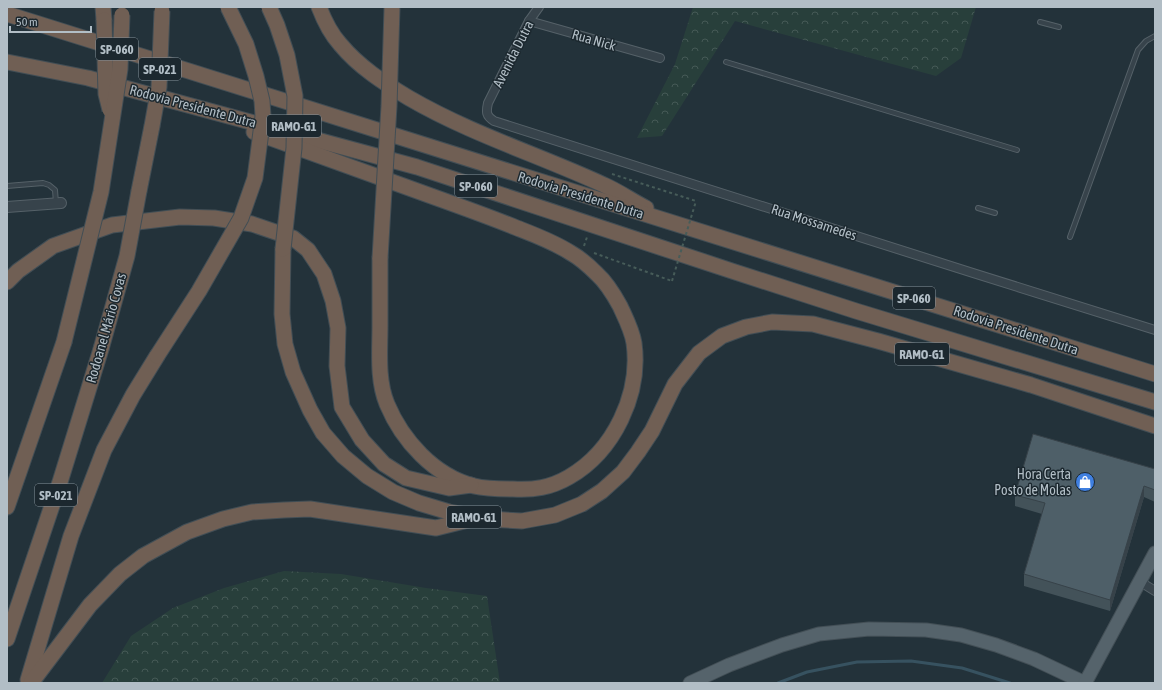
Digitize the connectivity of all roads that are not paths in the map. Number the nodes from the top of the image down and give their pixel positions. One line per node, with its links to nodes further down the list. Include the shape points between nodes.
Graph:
1 (103, 7): 19 (highway, bridge, via 106,94)
2 (122, 7): 19 (highway, SP-021, bridge, via 120,69)
3 (162, 7): 39 (highway, Rodoanel Mário Covas / SP-021, bridge, via 159,87 127,256 60,482)
4 (228, 7): 40 (highway, bridge, via 246,44 262,101 263,116 254,178 241,218 199,291 133,395 104,450 71,536)
5 (269, 7): 35 (highway, RAMO-G1, bridge, via 287,55 295,96 294,148 283,249 282,314 285,344 293,372 323,433 343,456 367,476 418,503)
6 (319, 7): 26 (highway, via 326,25 340,44 358,63 398,91 452,121 605,185)
7 (540, 7): 10 (street, Avenida Dutra)
8 (392, 8): 33 (highway, bridge, via 380,258 382,385 397,423 425,459 446,474)
9 (7, 14): 26 (highway, Rodovia Presidente Dutra / SP-060)
10 (529, 21): 14 (street, Rua Nick); 18 (street, Avenida Dutra)
11 (1040, 22): 12 (lane)
12 (1059, 27)
13 (1155, 36): 27 (lane, via 1138,50)
14 (660, 58)
15 (7, 62): 17 (highway, Rodovia Presidente Dutra / SP-060, via 88,78)
16 (726, 62): 20 (lane)
17 (175, 101): 31 (highway, Rodovia Presidente Dutra / SP-060, via 417,167 732,271); 33 (highway, via 541,238 571,253 599,275 614,295 634,341 635,363 631,388 624,414 613,434 597,455 568,478 554,484 538,489 493,489)
18 (488, 103): 29 (street, Rua Mossamedes, via 488,117 494,121)
19 (112, 121): 34 (highway, SP-021, bridge, via 101,192 64,342)
20 (1017, 150)
21 (7, 186): 22 (lane, via 43,183 55,190)
22 (59, 203): 23 (street)
23 (7, 207)
24 (978, 208): 25 (lane)
25 (994, 213)
26 (673, 224): 30 (highway, Rodovia Presidente Dutra / SP-060)
27 (1070, 237)
28 (7, 282): 33 (highway, via 53,246 112,225 180,217 214,218 252,224 293,238 308,250 324,274 338,328 342,406 362,440 384,464 406,478 449,488)
29 (1155, 330)
30 (1155, 374)
31 (1155, 402)
32 (1155, 426): 35 (highway, RAMO-G1, via 1031,385 878,341 813,324 772,322 746,327 722,336 699,353 675,384 652,431 638,452 623,472 602,491 582,504 555,515 522,521)
33 (471, 485)
34 (7, 507)
35 (478, 517): 41 (highway, via 436,528 310,509 284,510 252,512 187,532 143,556 120,574 90,605)
36 (1155, 553): 37 (main road)
37 (1139, 581): 38 (street); 43 (main road)
38 (1155, 591)
39 (7, 639)
40 (28, 683)
41 (31, 683)
42 (690, 683): 43 (main road, via 782,645 819,634 869,629 926,630 961,635 1034,659)
43 (1085, 683)

